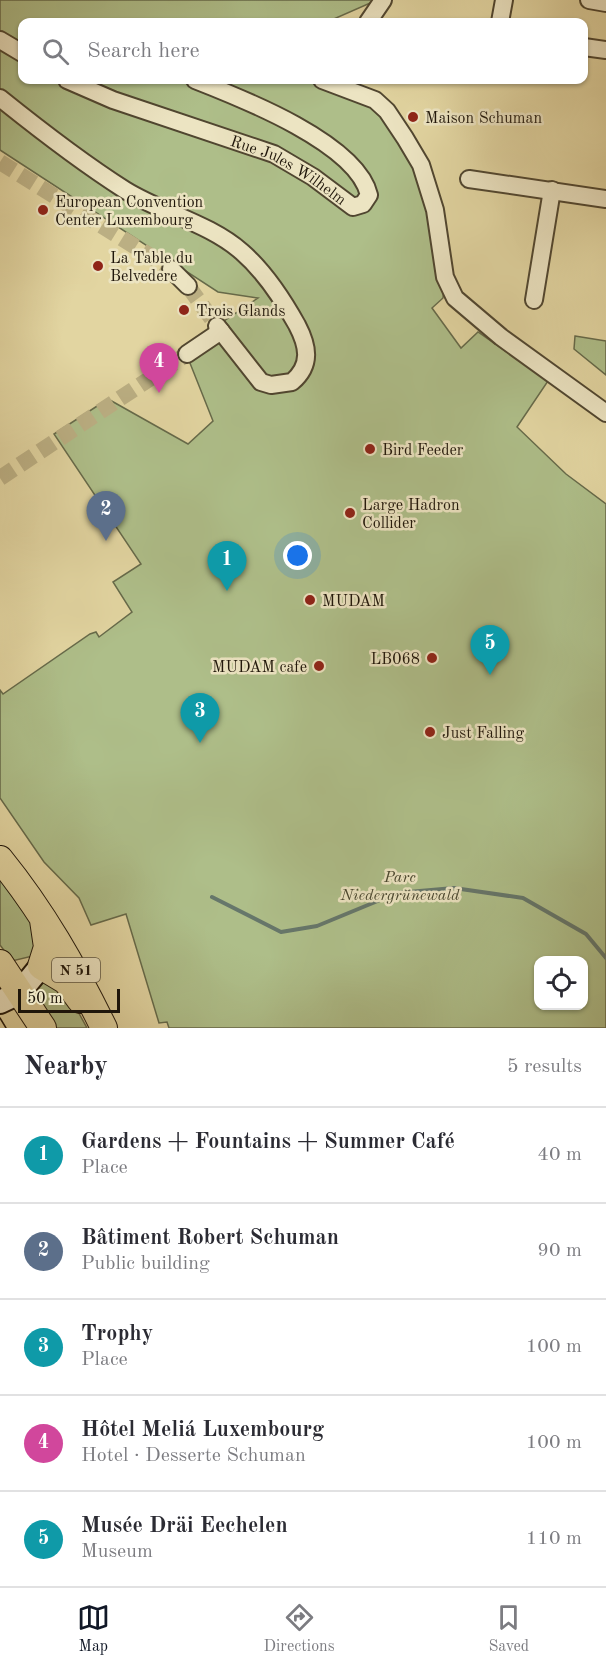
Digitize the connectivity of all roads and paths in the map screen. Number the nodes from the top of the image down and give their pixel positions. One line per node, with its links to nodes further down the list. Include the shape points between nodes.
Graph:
1 (383, 0): 5 (street)
2 (504, 0): 6 (street)
3 (589, 0): 4 (street)
4 (606, 3)
5 (371, 18)
6 (501, 18)
7 (0, 40): 10 (street)
8 (588, 48): 9 (street)
9 (606, 50)
10 (18, 51)
11 (76, 84): 12 (street, Rue Jules Wilhelm, via 274,154 313,177 344,202 353,207 363,204 369,195 366,185 333,149 291,122)
12 (204, 84)
13 (333, 84): 22 (street, via 375,100 387,111 421,165 435,210 445,277 455,298 501,337)
14 (0, 98): 21 (street, via 64,150 128,192 241,251 262,271 306,344 305,366 292,382 271,385 261,382 219,329)
15 (469, 179): 16 (street)
16 (552, 190): 17 (street); 20 (street)
17 (606, 199)
18 (171, 268): 19 (street)
19 (188, 286)
20 (534, 300)
21 (187, 354)
22 (606, 413)
23 (0, 859): 24 (main road, N 51)
24 (43, 915): 25 (main road, N 51, via 47,947); 30 (main road, N 51)
25 (40, 966): 26 (main road); 27 (main road); 29 (main road, N 51, via 66,981)
26 (1, 968): 27 (main road)
27 (10, 997): 28 (main road)
28 (43, 1028)
29 (98, 1028)
30 (104, 1028)

